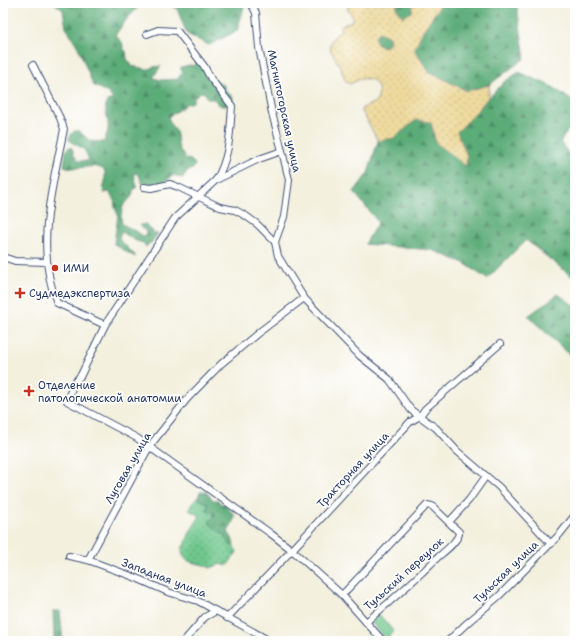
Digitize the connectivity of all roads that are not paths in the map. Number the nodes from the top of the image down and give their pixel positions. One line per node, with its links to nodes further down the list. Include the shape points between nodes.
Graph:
1 (251, 3): 4 (street, Магнитогорская улица, via 256,13 259,48)
2 (147, 34): 5 (street, via 158,30 177,31 232,106 228,148 223,168)
3 (33, 65): 10 (street, via 64,128 47,218)
4 (282, 151): 5 (street); 8 (street, Магнитогорская улица, via 288,180 287,197 284,217)
5 (216, 180): 7 (street)
6 (144, 187): 7 (street, via 170,184)
7 (198, 197): 8 (street, via 246,216); 12 (street, via 175,218)
8 (275, 242): 11 (street, via 278,256)
9 (3, 257): 10 (street, via 15,261)
10 (47, 262): 12 (street, via 51,288 57,303)
11 (304, 298): 14 (street, via 360,356 389,379 411,410); 15 (street, Луговая улица, via 221,364 187,399)
12 (105, 326): 15 (street, via 67,401)
13 (500, 344): 14 (street, Тракторная улица)
14 (420, 416): 16 (street); 20 (street, Тракторная улица, via 410,422)
15 (150, 447): 20 (street); 22 (street, Луговая улица)
16 (486, 476): 18 (street); 19 (street)
17 (575, 515): 19 (street, Тульская улица)
18 (449, 522): 23 (street, via 432,506 427,505); 26 (street, Тульский переулок, via 459,532 456,540 410,585)
19 (551, 544): 30 (street, Тульская улица, via 499,596)
20 (292, 550): 23 (street); 25 (street, Тракторная улица)
21 (68, 556): 22 (street, Западная улица)
22 (88, 560): 24 (street, Западная улица, via 168,592 198,601)
23 (342, 595): 26 (street)
24 (216, 611): 25 (street, Западная улица); 27 (street, via 205,617)
25 (227, 618): 28 (street, Западная улица)
26 (366, 622): 29 (street)
27 (184, 641)
28 (270, 641)
29 (383, 641)
30 (448, 641)

